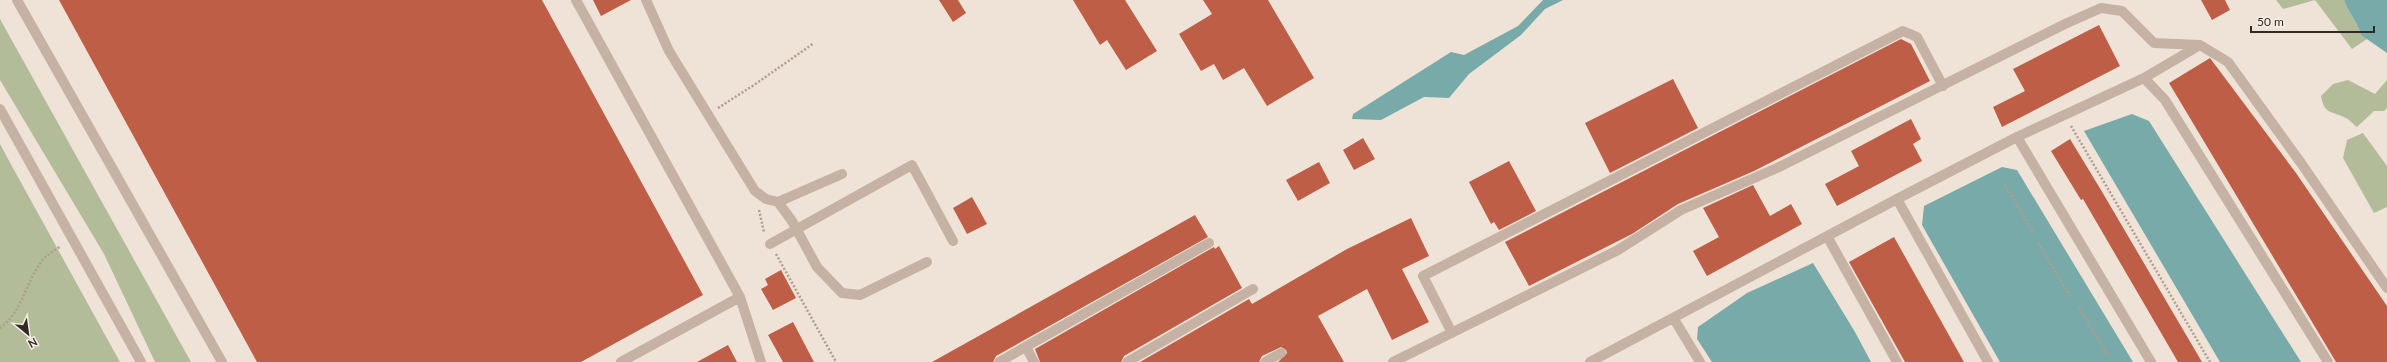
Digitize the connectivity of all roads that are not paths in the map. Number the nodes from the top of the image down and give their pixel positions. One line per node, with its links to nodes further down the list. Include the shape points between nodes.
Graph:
1 (17, 0): 27 (street)
2 (576, 0): 20 (street)
3 (646, 0): 11 (street, via 669,51 755,191 766,199)
4 (2200, 44): 5 (street); 6 (street, via 2154,43 2122,11 2101,8); 19 (street, via 2228,62)
5 (2144, 78): 8 (street); 40 (street, via 2165,100)
6 (1943, 86): 22 (street, via 1777,168 1681,210 1618,250); 22 (street, via 1916,37 1903,31 1423,276)
7 (0, 109): 26 (street)
8 (2017, 137): 10 (street); 39 (street)
9 (842, 174): 11 (street)
10 (1897, 199): 13 (street); 38 (street)
11 (778, 202): 12 (street)
12 (797, 229): 14 (street, via 912,165); 16 (street); 17 (street, via 817,267 842,293 860,295)
13 (1826, 236): 21 (street); 37 (street)
14 (954, 241)
15 (1209, 243): 23 (street)
16 (770, 244)
17 (927, 262)
18 (1253, 288): 32 (street)
19 (2387, 288)
20 (740, 297): 28 (street); 29 (street)
21 (1674, 319): 25 (street); 36 (street)
22 (1452, 333): 34 (street)
23 (1026, 347): 30 (street); 31 (street)
24 (1281, 354): 33 (street)
25 (1607, 358): 35 (street)
26 (141, 362)
27 (222, 362)
28 (621, 362)
29 (761, 362)
30 (999, 362)
31 (1034, 362)
32 (1127, 362)
33 (1265, 362)
34 (1393, 362)
35 (1590, 362)
36 (1700, 362)
37 (1897, 362)
38 (1988, 362)
39 (2151, 362)
40 (2328, 362)

